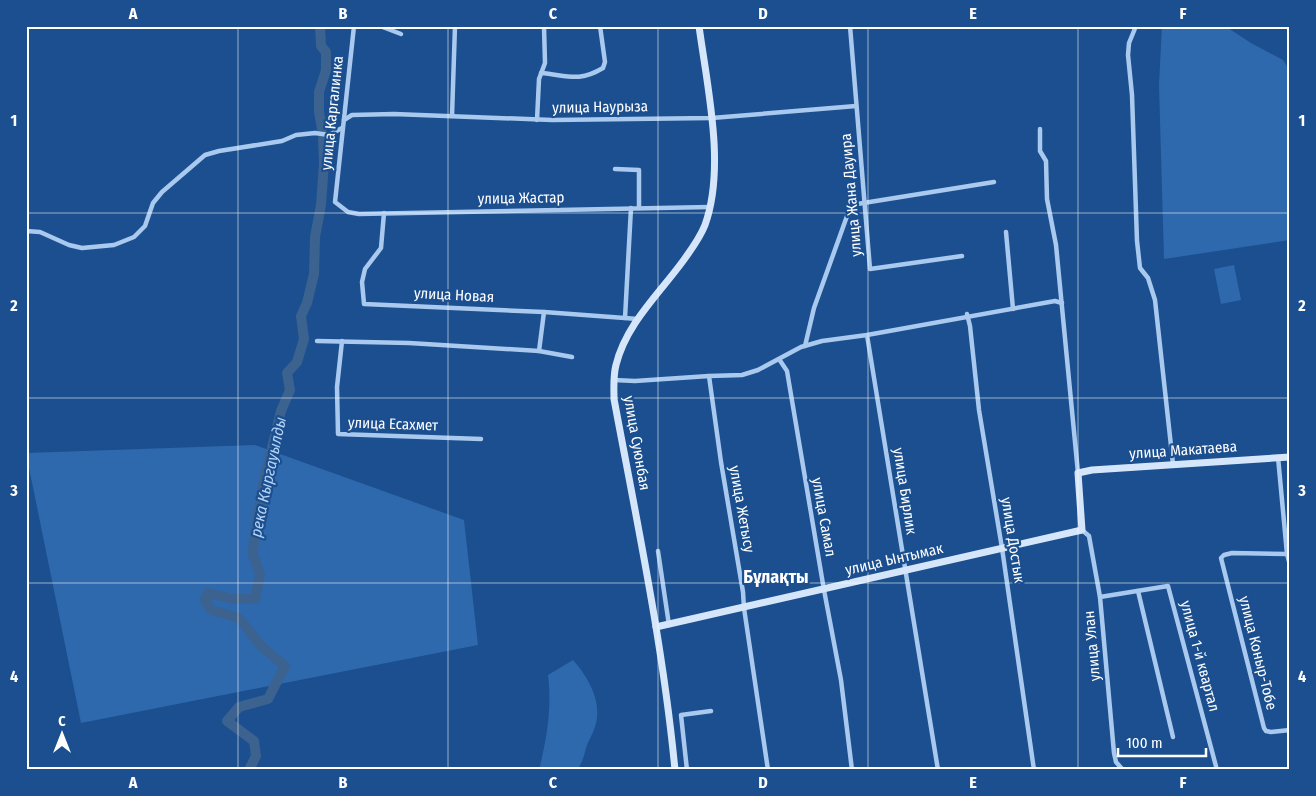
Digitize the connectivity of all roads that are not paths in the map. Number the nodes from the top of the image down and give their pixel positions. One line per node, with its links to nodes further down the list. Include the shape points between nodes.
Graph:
1 (354, 26): 14 (street, улица Каргалинка)
2 (380, 26): 9 (street)
3 (455, 26): 12 (street)
4 (544, 26): 10 (street, via 545,63)
5 (600, 26): 10 (street, via 603,68 575,78)
6 (699, 26): 13 (main road, улица Суюнбая)
7 (850, 26): 11 (street, улица Жана Дауира)
8 (1136, 26): 47 (street, via 1128,55 1137,241 1140,268 1148,278 1155,300)
9 (401, 34)
10 (541, 73): 15 (street)
11 (856, 106): 13 (street, улица Наурыза); 21 (street, улица Жана Дауира)
12 (452, 116): 14 (street, улица Наурыза, via 352,115); 15 (street, улица Наурыза)
13 (712, 118): 15 (street, улица Наурыза); 22 (main road, улица Суюнбая, via 715,166)
14 (344, 120): 16 (street, улица Каргалинка)
15 (537, 120)
16 (342, 128): 20 (street, улица Каргалинка); 26 (street, via 329,135 296,135 282,142 205,155 162,192 153,203 145,226 134,237 114,245 69,246 40,232)
17 (1040, 129): 29 (street, via 1040,151 1046,161 1050,221)
18 (615, 169): 24 (street, via 639,170)
19 (994, 182): 21 (street)
20 (335, 202): 25 (street, улица Жастар, via 354,214)
21 (864, 202): 28 (street, улица Жана Дауира, via 870,269); 38 (street, via 851,205 814,308)
22 (710, 207): 24 (street, улица Жастар); 34 (main road, улица Суюнбая, via 695,245)
23 (631, 208): 24 (street, улица Жастар); 25 (street, улица Жастар); 33 (street)
24 (639, 208)
25 (384, 213): 31 (street, улица Новая, via 381,248 365,270 362,282 364,304)
26 (26, 230)
27 (1006, 232): 30 (street)
28 (962, 256)
29 (1062, 303): 30 (street, via 1055,301); 48 (street)
30 (1012, 309): 32 (street)
31 (544, 312): 33 (street, улица Новая); 39 (street)
32 (968, 316): 35 (street); 50 (street, улица Достык, via 979,410)
33 (625, 318): 34 (street, улица Новая)
34 (638, 319): 43 (main road, улица Суюнбая, via 626,337 615,366)
35 (868, 335): 38 (street); 54 (street, улица Бирлик)
36 (317, 341): 37 (street)
37 (342, 341): 39 (street); 44 (street, улица Есахмет, via 337,387 338,434)
38 (805, 346): 41 (street)
39 (540, 350): 40 (street)
40 (572, 357)
41 (779, 358): 42 (street, via 758,370); 55 (street, улица Самал, via 788,371)
42 (709, 376): 43 (street); 58 (street, улица Жетысу)
43 (614, 380): 60 (main road, улица Суюнбая, via 614,399)
44 (481, 439)
45 (1290, 456): 46 (main road, улица Макатаева)
46 (1278, 457): 47 (main road, улица Макатаева); 52 (street)
47 (1173, 464): 48 (main road, улица Макатаева)
48 (1078, 473): 49 (main road)
49 (1082, 530): 50 (main road, улица Ынтымак); 57 (street, улица Улан, via 1089,536)
50 (1002, 548): 54 (main road, улица Ынтымак); 69 (street, улица Достык)
51 (658, 551): 59 (street)
52 (1287, 554): 53 (street); 62 (street, улица Коныр-Тобе, via 1232,554 1221,558 1264,728 1271,732)
53 (1290, 565)
54 (906, 572): 55 (main road, улица Ынтымак); 68 (street, улица Бирлик)
55 (824, 590): 58 (main road, улица Ынтымак); 67 (street, улица Самал, via 841,680)
56 (1138, 591): 57 (street, улица 1-й квартал); 63 (street); 71 (street, улица 1-й квартал, via 1168,586)
57 (1100, 597): 70 (street, улица Улан, via 1116,762)
58 (744, 608): 59 (main road, улица Ынтымак); 66 (street, улица Жетысу)
59 (669, 624): 60 (main road, улица Ынтымак)
60 (656, 627): 64 (main road, улица Суюнбая)
61 (711, 711): 65 (street, via 681,715)
62 (1290, 730)
63 (1174, 737)
64 (676, 770)
65 (687, 770)
66 (768, 770)
67 (852, 770)
68 (938, 770)
69 (1034, 770)
70 (1123, 770)
71 (1217, 770)

